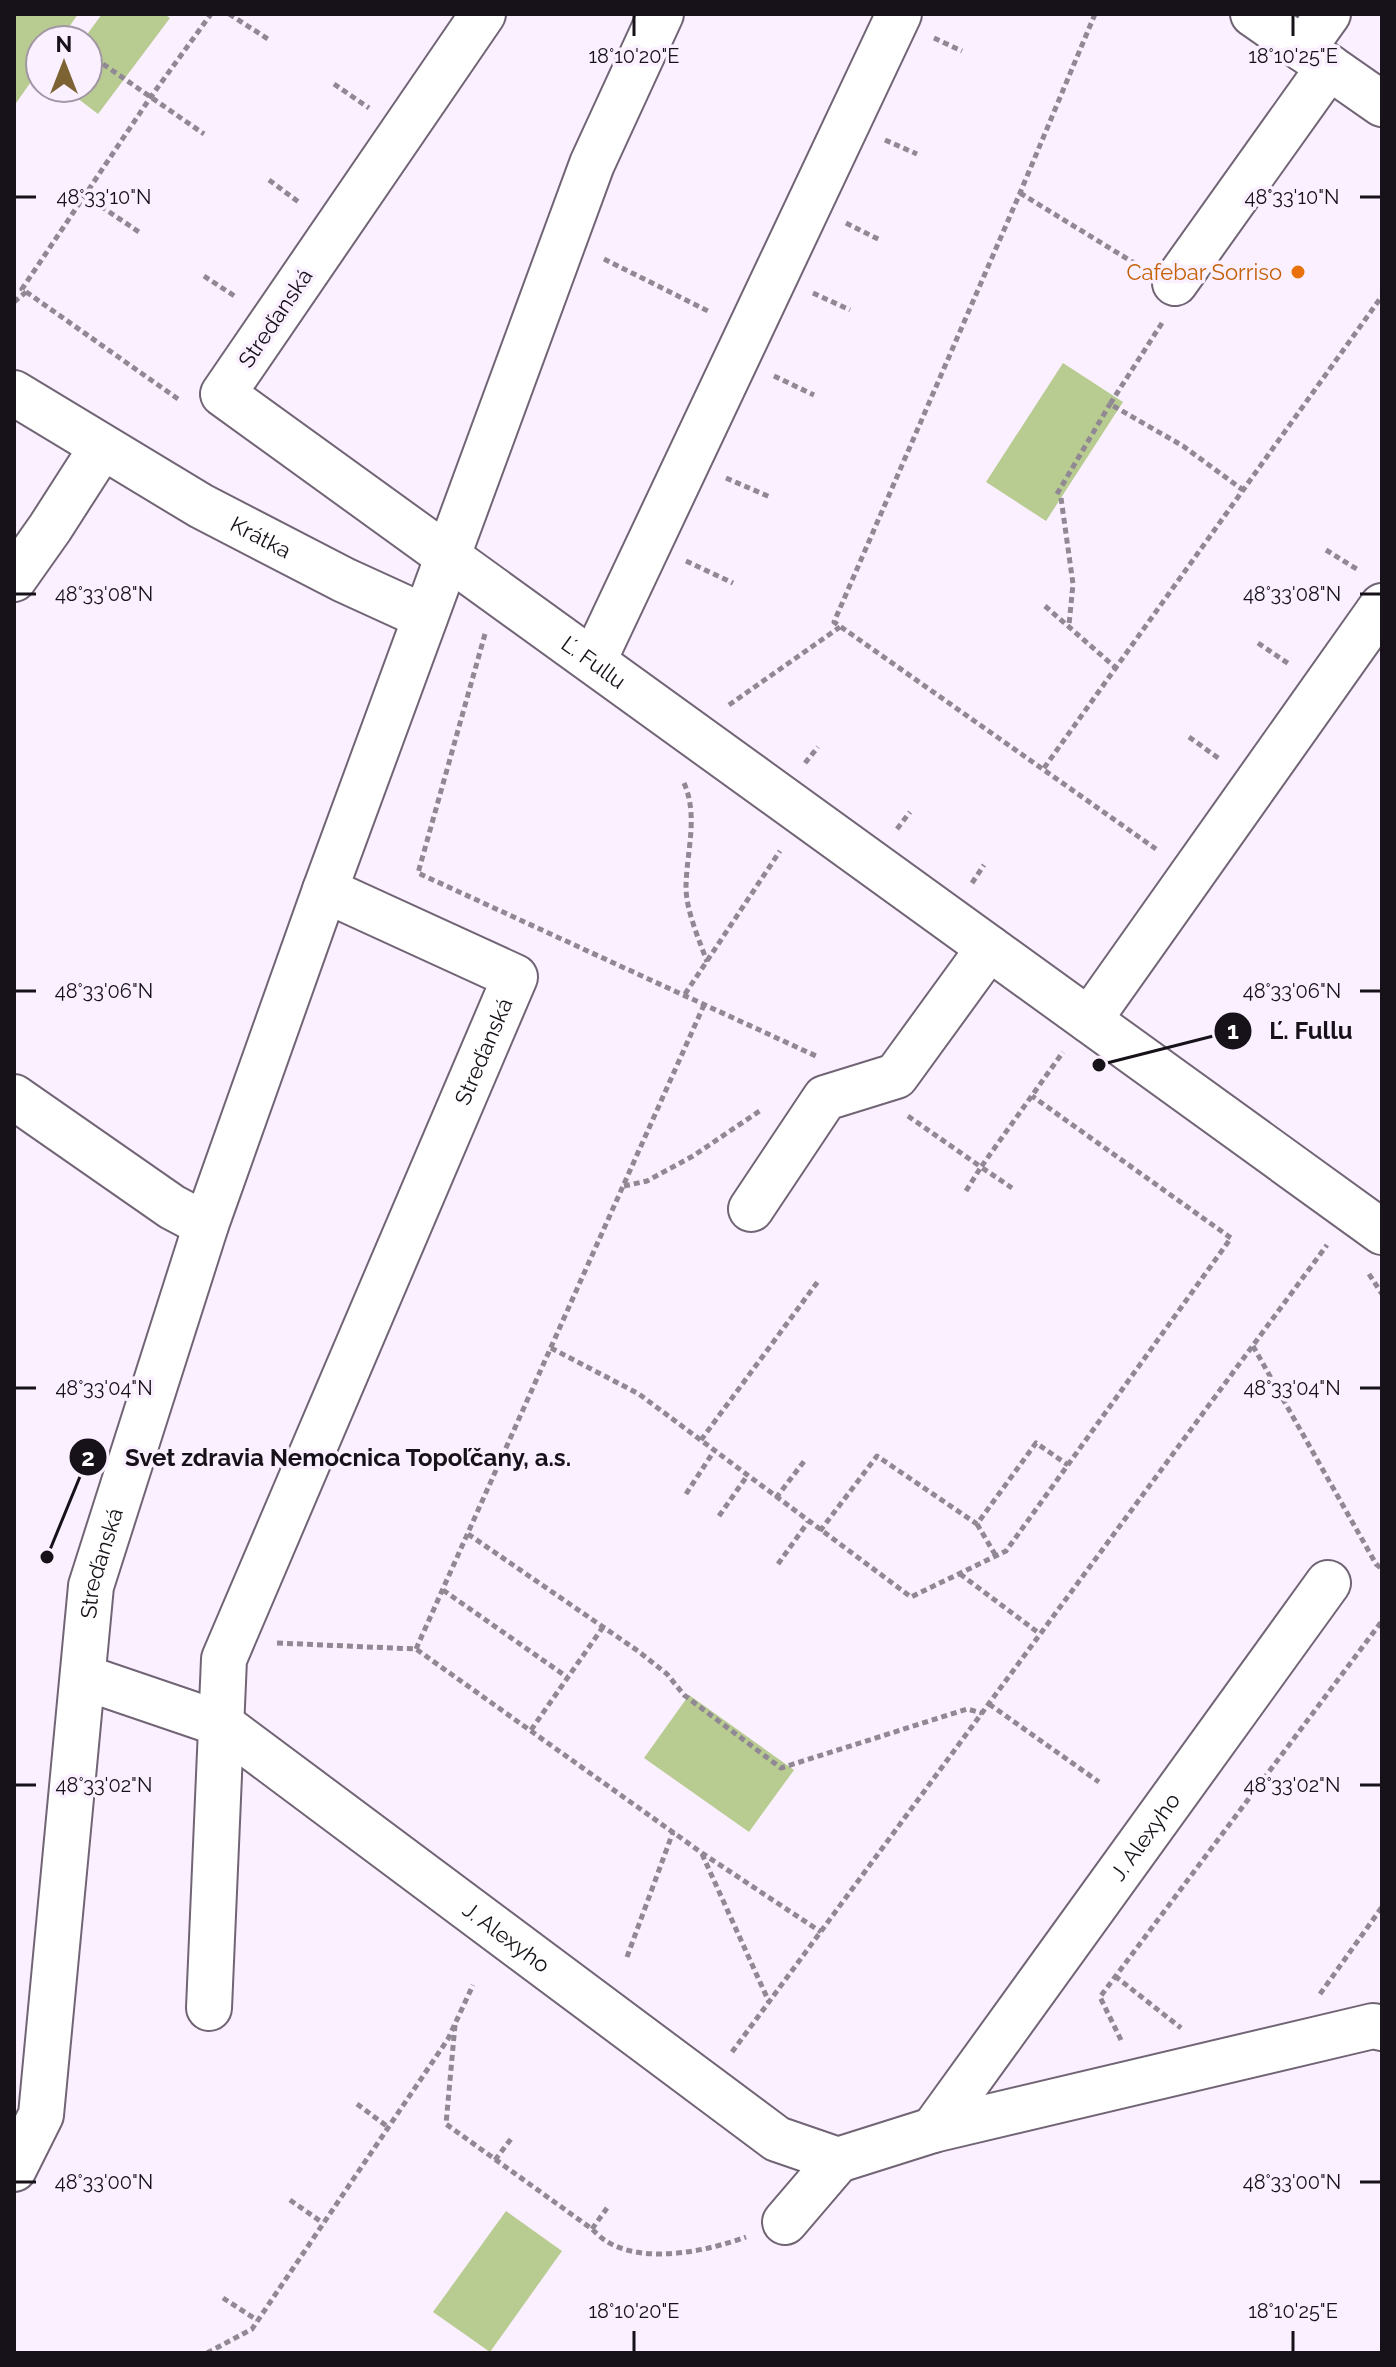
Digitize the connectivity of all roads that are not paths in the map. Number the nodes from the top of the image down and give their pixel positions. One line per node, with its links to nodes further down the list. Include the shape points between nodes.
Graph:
1 (483, 14): 11 (street, Streďanská, via 223,394)
2 (661, 14): 11 (street, Streďanská, via 592,164)
3 (1253, 14): 6 (street)
4 (1328, 14): 6 (street)
5 (912, 24): 15 (street, via 748,332)
6 (1316, 58): 7 (street); 8 (street)
7 (1382, 104)
8 (1165, 290)
9 (14, 393): 10 (street, Krátka)
10 (102, 447): 12 (street); 14 (street, Krátka, via 201,506)
11 (447, 557): 14 (street, Streďanská); 15 (street, Ľ. Fullu)
12 (14, 579)
13 (1375, 591): 18 (street)
14 (425, 617): 16 (street, Streďanská)
15 (594, 660): 17 (street, Ľ. Fullu)
16 (325, 890): 21 (street, Streďanská); 25 (street, Streďanská, via 515,977 224,1659)
17 (989, 948): 18 (street, Ľ. Fullu); 20 (street, via 896,1076 825,1098)
18 (1077, 1034): 22 (street, Ľ. Fullu)
19 (14, 1097): 21 (street)
20 (751, 1209)
21 (206, 1225): 24 (street, Streďanská, via 91,1586)
22 (1382, 1232)
23 (1328, 1583): 28 (street, J. Alexyho)
24 (83, 1677): 25 (street, J. Alexyho); 30 (street, Streďanská, via 41,2115)
25 (221, 1724): 26 (street, Streďanská); 29 (street, J. Alexyho, via 777,2139)
26 (209, 2008)
27 (1382, 2028): 28 (street)
28 (933, 2130): 29 (street)
29 (838, 2160): 31 (street)
30 (14, 2169)
31 (785, 2222)

